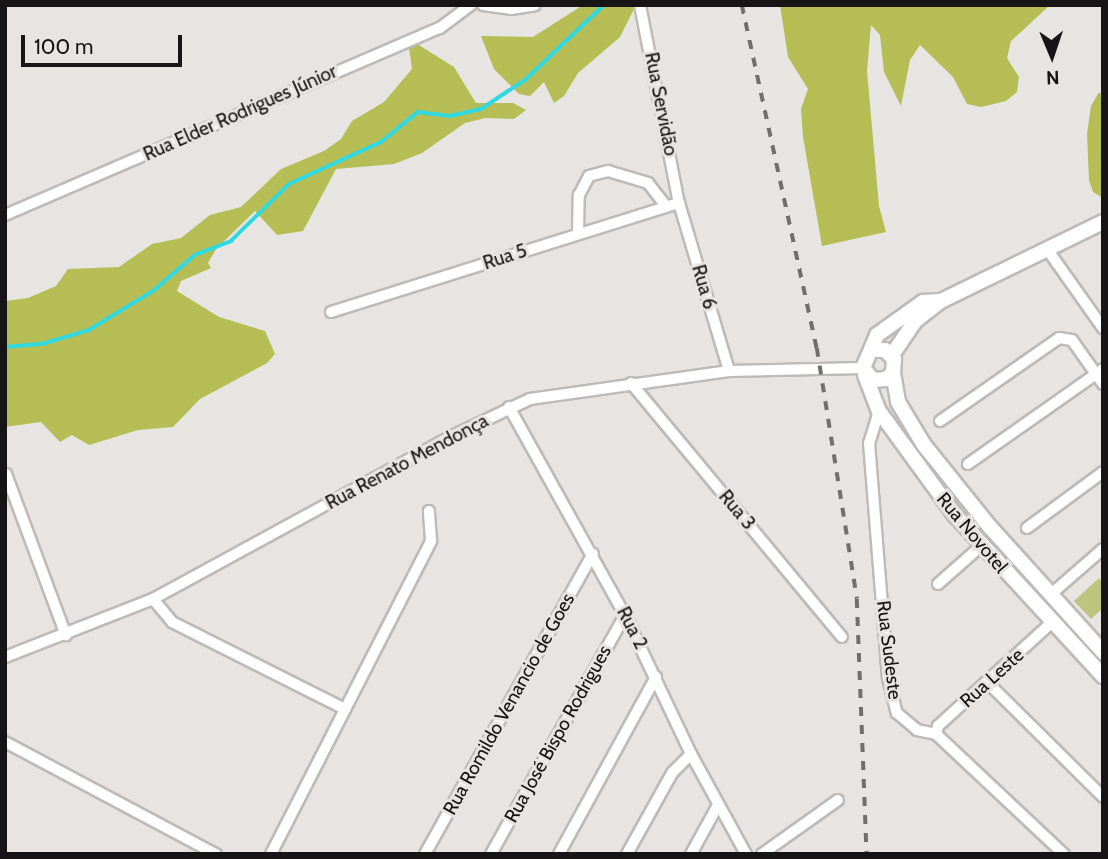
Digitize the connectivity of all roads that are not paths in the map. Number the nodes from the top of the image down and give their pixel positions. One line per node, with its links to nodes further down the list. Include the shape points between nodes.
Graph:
1 (471, 5): 7 (street, Rua Elder Rodrigues Júnior, via 458,19 417,38)
2 (483, 5): 3 (street, via 511,9)
3 (535, 5)
4 (640, 5): 5 (street, Rua Servidão)
5 (679, 203): 6 (street, Rua 5); 16 (street, Rua 6)
6 (666, 206): 9 (street, Rua 5); 9 (street, via 648,183 608,171 589,176 579,195)
7 (5, 215)
8 (1103, 222): 10 (street)
9 (578, 234): 12 (street, Rua 5)
10 (1047, 249): 11 (street); 13 (street)
11 (941, 301): 14 (street, via 915,321); 15 (street, via 923,302 901,315 877,335)
12 (331, 312)
13 (1103, 328)
14 (892, 355): 15 (street, via 880,349); 18 (street, Rua Novotel)
15 (866, 363): 16 (street, Rua Renato Mendonça, via 785,372); 18 (street, via 877,381); 22 (street, Rua Novotel)
16 (729, 371): 19 (street, Rua Renato Mendonça)
17 (1099, 371): 20 (street); 23 (street, via 1072,340 1059,338); 24 (street)
18 (893, 373): 34 (street, Rua Novotel, via 898,402 924,445)
19 (631, 383): 21 (street, Rua Renato Mendonça, via 530,398); 39 (street, Rua 3)
20 (1103, 384)
21 (509, 407): 31 (street, Rua 2); 35 (street, Rua Renato Mendonça)
22 (879, 411): 29 (street, Rua Novotel); 46 (street, Rua Sudeste, via 869,443 888,678 897,713 917,730)
23 (940, 421)
24 (968, 464)
25 (1103, 472): 28 (street)
26 (6, 474): 38 (street)
27 (429, 511): 45 (street, via 431,541)
28 (1027, 528)
29 (981, 546): 32 (street); 33 (street, Rua Novotel)
30 (1102, 550): 34 (street)
31 (593, 554): 36 (street, Rua 2); 54 (street, Rua Romildo Venancio de Goes)
32 (938, 584)
33 (1021, 590): 34 (street); 37 (street, Rua Novotel)
34 (1050, 595): 37 (street); 40 (street, Rua Novotel)
35 (153, 599): 38 (street, Rua Renato Mendonça); 45 (street, via 172,622)
36 (625, 615): 43 (street, Rua 2); 55 (street, Rua José Bispo Rodrigues)
37 (1051, 623): 42 (street, Rua Novotel); 44 (street, Rua Leste)
38 (66, 635): 41 (street, Rua Renato Mendonça)
39 (842, 637)
40 (1103, 652)
41 (5, 657)
42 (1103, 676)
43 (656, 677): 48 (street, Rua 2); 56 (street)
44 (988, 683): 46 (street, Rua Leste, via 938,726); 49 (street)
45 (345, 709): 53 (street)
46 (936, 734): 61 (street, Rua Sudeste)
47 (5, 742): 52 (street)
48 (691, 754): 51 (street, Rua 2); 57 (street, via 672,773)
49 (1103, 796)
50 (838, 800): 60 (street)
51 (718, 805): 58 (street); 59 (street, Rua 2)
52 (216, 854)
53 (271, 854)
54 (425, 854)
55 (491, 854)
56 (559, 854)
57 (627, 854)
58 (691, 854)
59 (746, 854)
60 (762, 854)
61 (1064, 854)

